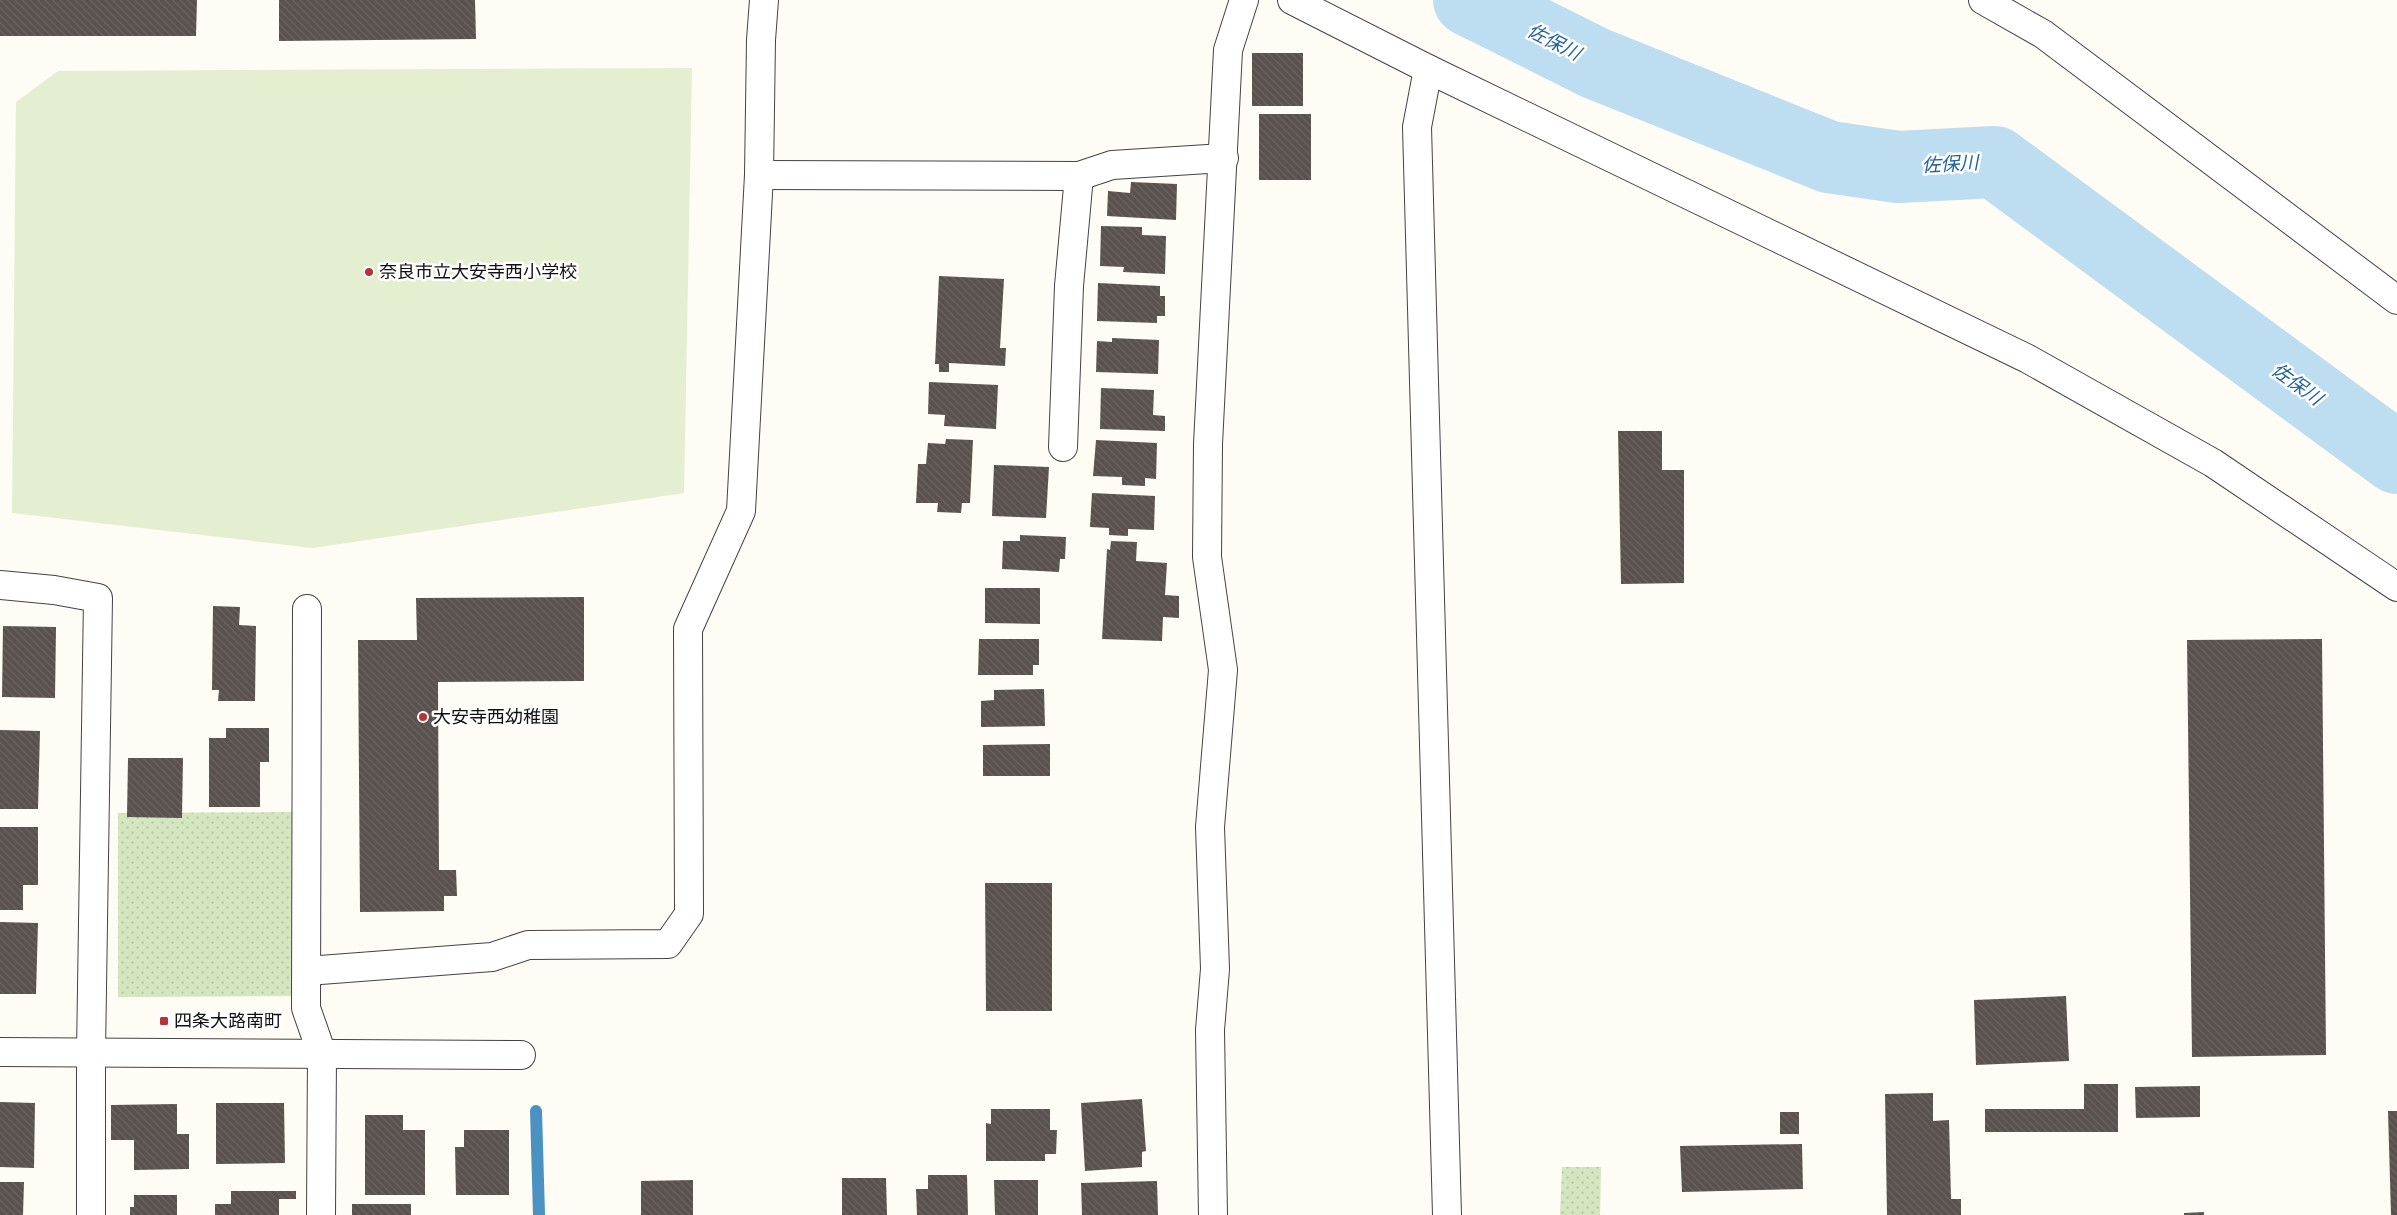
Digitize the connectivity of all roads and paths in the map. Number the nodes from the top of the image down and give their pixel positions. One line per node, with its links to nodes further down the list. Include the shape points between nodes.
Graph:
1 (764, 0): 7 (street)
2 (1244, 0): 6 (street, via 1228,50)
3 (1292, 0): 5 (street)
4 (1983, 0): 9 (street, via 2043,34)
5 (1428, 69): 12 (street, via 2028,359 2213,463); 22 (street, via 1418,127)
6 (1224, 158): 8 (street, via 1112,165); 21 (street, via 1208,444 1207,557 1223,670 1210,827 1215,969 1210,1030)
7 (759, 175): 8 (street); 14 (street, via 741,511 688,629 689,914 668,944 528,945 492,957)
8 (1079, 176): 10 (street, via 1069,286)
9 (2397, 300)
10 (1063, 447)
11 (0, 585): 16 (street, via 98,598)
12 (2397, 588)
13 (307, 609): 14 (street)
14 (307, 971): 17 (street, via 306,1008)
15 (0, 1052): 16 (street)
16 (91, 1053): 17 (street); 19 (street)
17 (322, 1054): 18 (street); 20 (street)
18 (521, 1055)
19 (91, 1215)
20 (321, 1215)
21 (1213, 1215)
22 (1447, 1215)

